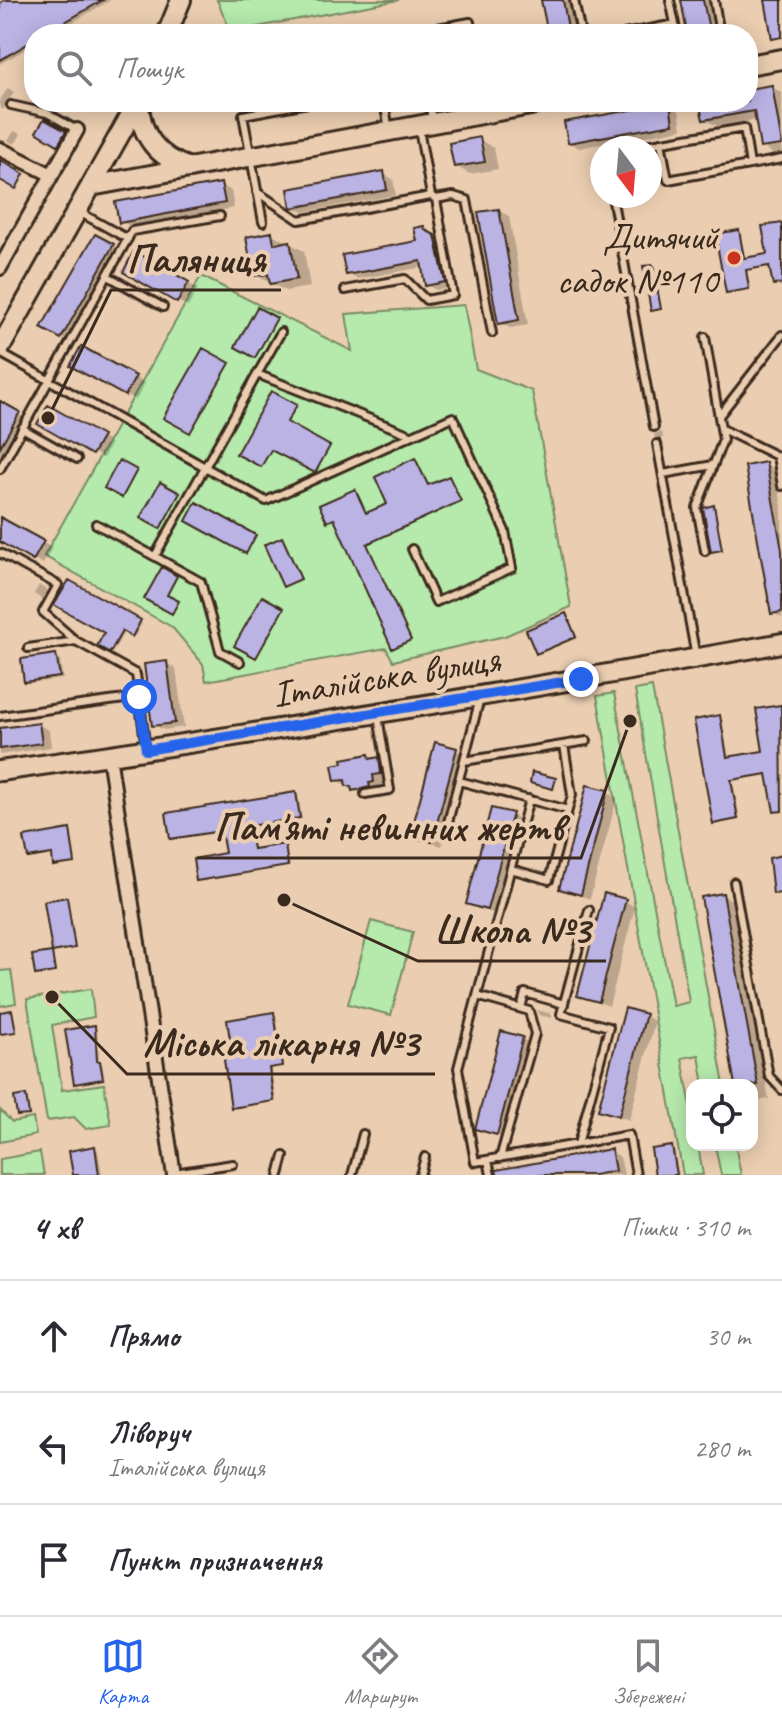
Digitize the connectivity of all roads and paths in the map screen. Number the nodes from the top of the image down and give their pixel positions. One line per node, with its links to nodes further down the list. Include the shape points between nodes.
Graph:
1 (181, 0): 5 (street)
2 (574, 0): 6 (lane)
3 (670, 0): 7 (lane)
4 (714, 0): 8 (lane)
5 (171, 24)
6 (579, 24)
7 (675, 24)
8 (718, 24)
9 (782, 59): 10 (street)
10 (758, 63)
11 (11, 105): 12 (lane)
12 (24, 108)
13 (42, 112): 21 (lane)
14 (132, 112): 31 (street)
15 (140, 112): 29 (street, via 156,149)
16 (259, 112): 26 (lane, via 243,115)
17 (386, 112): 22 (lane)
18 (428, 112): 20 (lane)
19 (471, 112): 20 (street)
20 (426, 124): 22 (street); 33 (lane)
21 (77, 130): 30 (street)
22 (389, 131): 26 (street)
23 (662, 142): 28 (lane, via 744,128)
24 (662, 147): 28 (lane, via 668,180)
25 (0, 149): 30 (street)
26 (251, 156): 29 (street); 32 (lane)
27 (782, 159): 28 (lane)
28 (750, 165)
29 (190, 168): 31 (street)
30 (52, 175): 39 (street)
31 (91, 186): 35 (street)
32 (257, 192): 33 (lane, via 299,220); 37 (lane)
33 (434, 198): 41 (lane, via 453,295 426,300 405,279); 44 (lane, via 467,200)
34 (614, 208): 51 (lane)
35 (77, 211): 38 (lane); 47 (street)
36 (220, 216): 38 (lane, via 132,231)
37 (263, 222)
38 (128, 239): 40 (lane)
39 (0, 268)
40 (108, 276): 42 (lane); 49 (lane)
41 (345, 290)
42 (163, 307)
43 (281, 332): 48 (lane)
44 (492, 333)
45 (782, 335): 50 (lane)
46 (705, 337): 50 (lane)
47 (0, 351): 49 (lane)
48 (257, 374): 54 (lane); 58 (lane)
49 (49, 380): 52 (lane); 58 (lane)
50 (719, 416): 53 (lane)
51 (654, 427)
52 (22, 428): 56 (lane); 59 (lane)
53 (722, 429): 57 (lane); 61 (lane, via 777,456)
54 (411, 435): 58 (lane, via 266,501); 63 (lane, via 453,417 505,531 512,568 436,602)
55 (657, 444): 60 (lane)
56 (77, 459)
57 (713, 465): 60 (lane); 64 (lane, via 697,508)
58 (205, 467): 66 (lane)
59 (0, 469)
60 (663, 474): 70 (lane)
61 (782, 486)
62 (96, 524): 66 (lane)
63 (412, 549)
64 (705, 551)
65 (0, 553): 67 (lane, via 58,585 43,612)
66 (155, 556): 71 (lane, via 201,582 220,651)
67 (76, 641): 69 (lane); 73 (lane, via 136,674)
68 (782, 643): 70 (street, Італійська вулиця)
69 (28, 648)
70 (696, 659): 72 (street, Італійська вулиця)
71 (240, 662)
72 (481, 696): 74 (street, Італійська вулиця); 80 (lane)
73 (139, 697): 75 (lane); 78 (lane)
74 (377, 712): 78 (street, Італійська вулиця); 83 (lane, via 390,790)
75 (0, 716)
76 (587, 741): 77 (lane)
77 (564, 745): 80 (lane); 85 (lane, via 572,795)
78 (146, 750): 79 (street, Італійська вулиця)
79 (109, 756): 81 (street, Італійська вулиця); 101 (street)
80 (464, 761): 82 (lane)
81 (0, 771)
82 (459, 781): 84 (lane); 86 (lane)
83 (365, 794)
84 (529, 799): 85 (lane); 87 (lane)
85 (568, 810): 87 (lane, via 549,880)
86 (445, 834)
87 (511, 869): 90 (lane)
88 (734, 882): 93 (lane, via 769,1076)
89 (589, 910): 91 (lane)
90 (477, 996): 92 (lane); 99 (lane, via 458,1068 475,1162)
91 (564, 1004): 92 (lane, via 525,993); 95 (lane, via 561,1014 609,1027)
92 (521, 1008): 98 (lane, via 529,1011 535,1034)
93 (782, 1090)
94 (363, 1134): 103 (lane)
95 (578, 1144): 98 (lane); 106 (lane, via 629,1135)
96 (284, 1156): 102 (lane)
97 (425, 1157): 104 (lane)
98 (500, 1158): 99 (lane)
99 (488, 1160): 105 (lane)
100 (233, 1164): 101 (lane)
101 (174, 1174)
102 (279, 1175)
103 (352, 1175)
104 (420, 1175)
105 (491, 1175)
106 (636, 1175)

